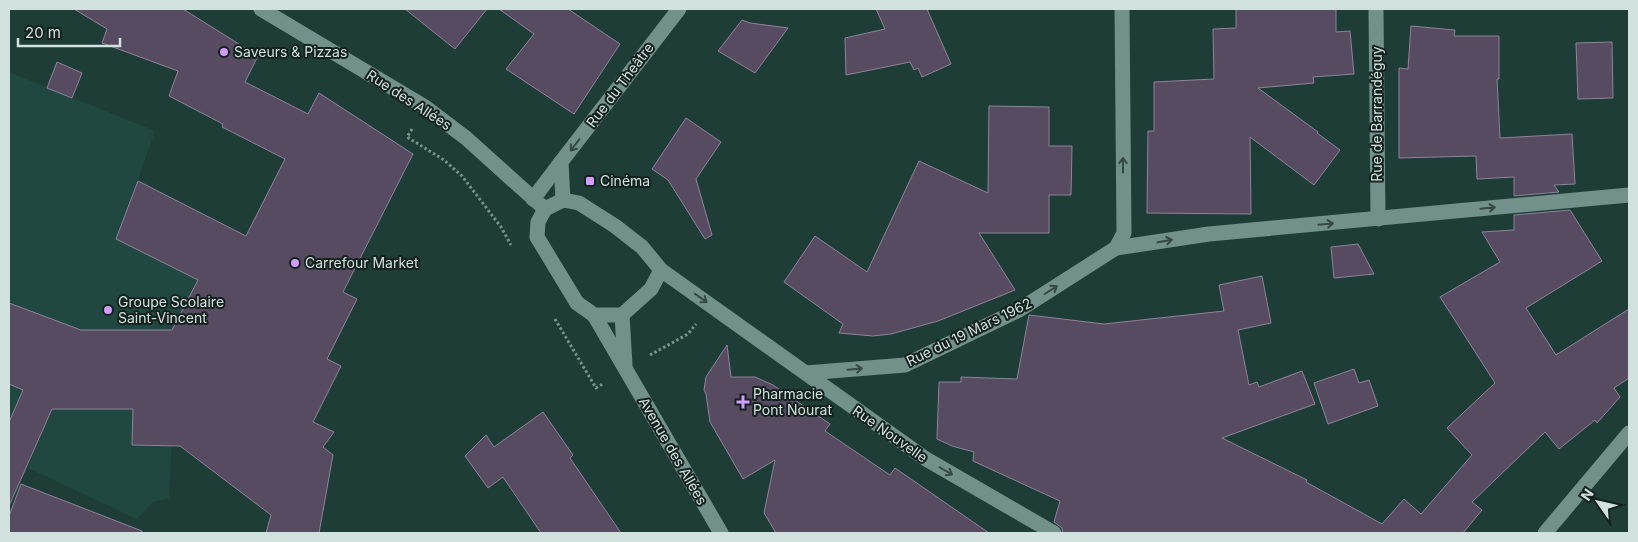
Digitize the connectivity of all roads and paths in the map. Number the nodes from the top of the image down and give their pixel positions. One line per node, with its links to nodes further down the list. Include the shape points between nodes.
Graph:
1 (261, 9): 5 (street, Rue des Allées)
2 (678, 9): 6 (street, Rue du Theâtre, one-way to 6)
3 (1122, 9): 12 (street, one-way to 3, via 1124,233)
4 (1376, 9): 11 (street, Rue de Barrandéguy)
5 (425, 107): 8 (street, Rue des Allées, via 466,138); 13 (path, via 408,137 462,176)
6 (561, 162): 8 (street, Rue du Theâtre); 9 (street)
7 (1629, 194): 11 (street, one-way to 7)
8 (533, 199): 10 (street, Rue des Allées)
9 (563, 200): 10 (street); 14 (street, Rue Nouvelle, via 579,203 615,226 642,247)
10 (544, 209): 17 (street, via 538,222 537,237 577,303)
11 (1378, 219): 12 (street, one-way to 11, via 1209,234)
12 (1116, 248): 20 (street, Rue du 19 Mars 1962, one-way to 12, via 904,365 1019,310)
13 (515, 251)
14 (661, 270): 15 (street, Rue Nouvelle, one-way to 15); 18 (street, via 652,289)
15 (710, 305): 19 (path, via 688,334); 20 (street, Rue Nouvelle)
16 (553, 315): 19 (path, via 596,388)
17 (594, 315): 18 (street); 19 (street)
18 (622, 315): 19 (street)
19 (626, 369): 22 (street, Avenue des Allées)
20 (806, 373): 23 (street, Rue Nouvelle, one-way to 23, via 926,459)
21 (1629, 433): 24 (street)
22 (721, 533)
23 (1054, 533)
24 (1545, 533)

